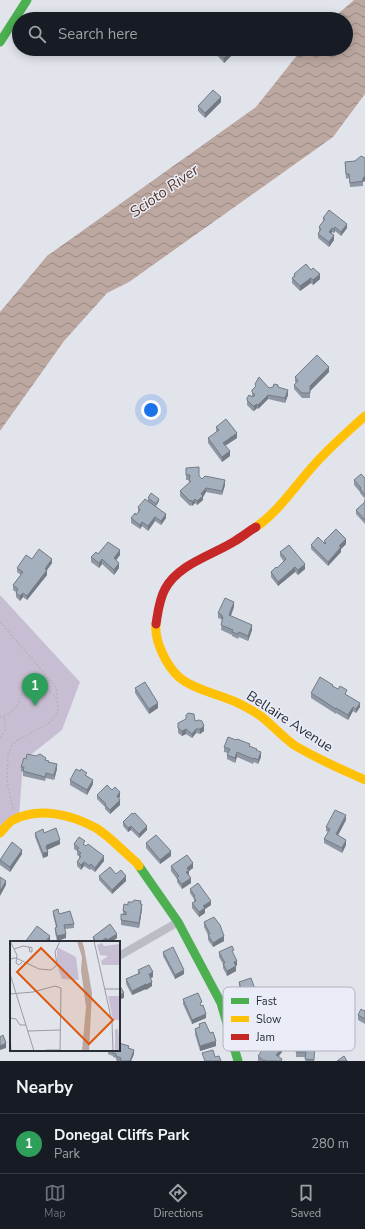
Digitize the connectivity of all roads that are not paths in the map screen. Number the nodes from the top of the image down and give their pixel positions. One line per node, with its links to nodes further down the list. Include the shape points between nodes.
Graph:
1 (26, 0): 2 (street)
2 (19, 12)
3 (12, 23): 4 (street)
4 (0, 42)
5 (365, 416): 6 (street, Bellaire Avenue, via 314,465 264,521 235,541 186,567 174,578 165,588 159,603 155,632 168,664 180,678 238,703 260,716 293,744)
6 (365, 780)
7 (0, 833): 8 (street, via 14,820 38,813 53,813 77,820 97,830 136,862)
8 (178, 922): 9 (street); 10 (street)
9 (120, 955)
10 (223, 1013)
11 (235, 1051): 12 (street)
12 (238, 1061)

